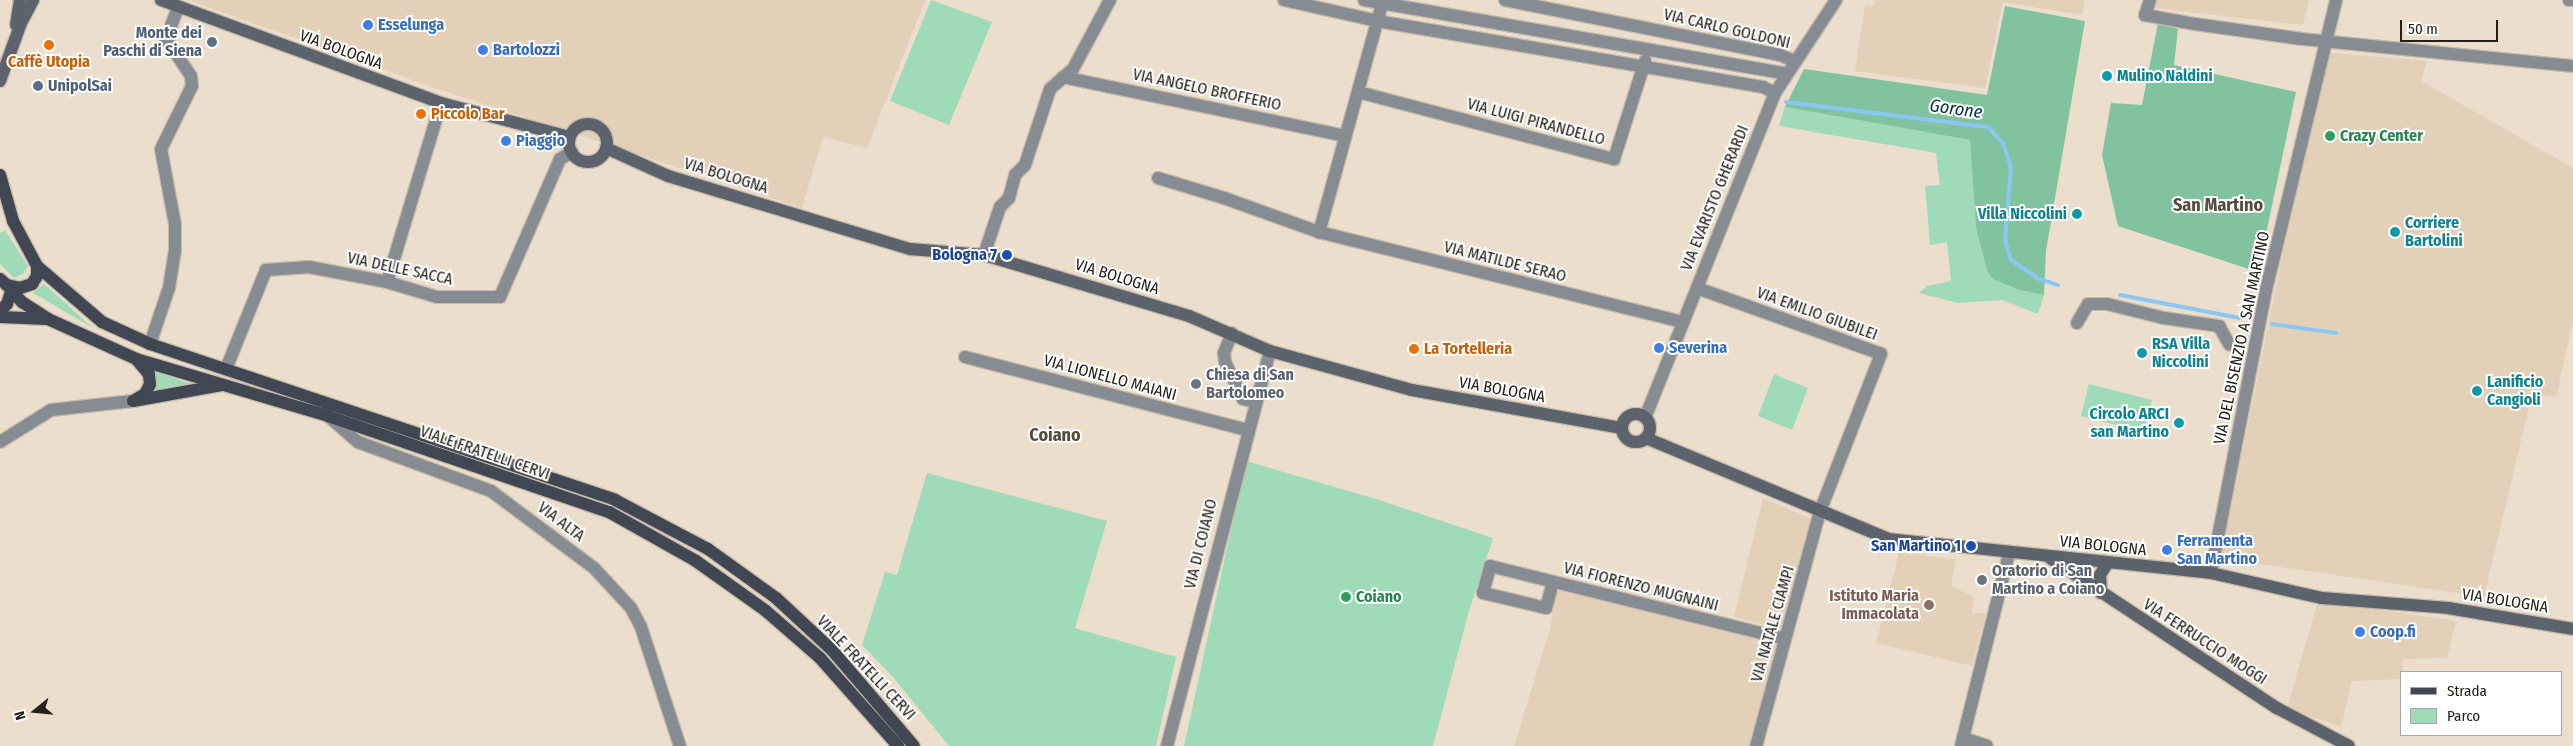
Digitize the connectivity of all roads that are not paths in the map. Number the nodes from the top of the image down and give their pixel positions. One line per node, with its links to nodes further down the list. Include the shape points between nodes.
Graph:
1 (20, 0): 16 (street)
2 (33, 0): 16 (street)
3 (161, 0): 14 (street, VIA BOLOGNA)
4 (1110, 0): 23 (street, via 1073,69)
5 (1284, 0): 15 (street)
6 (1364, 0): 13 (street, VIA CARLO GOLDONI)
7 (1505, 0): 19 (street, VIA CARLO GOLDONI, via 1780,55)
8 (1836, 0): 19 (street, VIA EVARISTO GHERARDI)
9 (2150, 0): 17 (street, via 2145,15)
10 (2336, 0): 17 (street, VIA DEL BISENZIO A SAN MARTINO)
11 (2569, 0): 12 (street)
12 (2573, 0)
13 (1382, 4): 15 (street); 18 (street, VIA CARLO GOLDONI)
14 (178, 7): 27 (street, VIA BOLOGNA); 48 (street, via 166,39 191,76 192,86 161,150 176,224 175,251 169,288)
15 (1377, 21): 21 (street); 25 (street)
16 (14, 41): 24 (street)
17 (2326, 41): 20 (street); 67 (street, VIA DEL BISENZIO A SAN MARTINO, via 2266,290)
18 (1647, 51): 21 (street); 22 (street, VIA CARLO GOLDONI, via 1772,69)
19 (1795, 61): 22 (street, VIA EVARISTO GHERARDI)
20 (2573, 66)
21 (1643, 69): 25 (street, VIA LUIGI PIRANDELLO, via 1614,159); 26 (street, via 1763,88)
22 (1787, 74): 26 (street, VIA EVARISTO GHERARDI)
23 (1063, 77): 28 (street, VIA ANGELO BROFFERIO); 35 (street, via 1050,89 1025,165 1015,175 1009,198 1000,207)
24 (0, 81)
25 (1358, 92): 28 (street)
26 (1775, 93): 40 (street, VIA EVARISTO GHERARDI)
27 (441, 103): 29 (street, VIA BOLOGNA); 37 (street)
28 (1345, 136): 34 (street)
29 (570, 137): 30 (street, via 580,125 596,126 606,138); 31 (street)
30 (606, 148): 31 (street, via 600,157 590,161 580,159); 35 (street, VIA BOLOGNA, via 668,176 910,249)
31 (572, 152): 37 (street, VIA DELLE SACCA, via 560,159 500,297 437,297)
32 (0, 175): 36 (main road, VIALE FRATELLI CERVI, via 13,221)
33 (1158, 178): 34 (street, VIA MATILDE SERAO)
34 (1319, 232): 45 (street, VIA MATILDE SERAO)
35 (984, 255): 47 (street, VIA BOLOGNA, via 1189,316)
36 (37, 266): 38 (main road, via 37,276); 48 (main road, VIALE FRATELLI CERVI, via 102,322)
37 (387, 282): 53 (street, VIA DELLE SACCA, via 309,267 266,270)
38 (32, 284): 39 (main road, via 20,288); 41 (main road)
39 (6, 285): 41 (main road, VIALE FRATELLI CERVI); 42 (main road, via 7,304)
40 (1697, 288): 45 (street, VIA EVARISTO GHERARDI); 63 (street, VIA EMILIO GIUBILEI, via 1881,354)
41 (22, 302): 43 (main road, via 12,312); 44 (main road, VIALE FRATELLI CERVI)
42 (0, 311)
43 (0, 316): 44 (main road)
44 (48, 319): 52 (main road, VIALE FRATELLI CERVI)
45 (1683, 322): 58 (street, VIA EVARISTO GHERARDI)
46 (2077, 323): 49 (street, via 2088,304 2106,304 2164,318 2220,326)
47 (1232, 333): 50 (street, VIA BOLOGNA); 56 (street, via 1224,353 1225,362 1243,399)
48 (150, 344): 53 (main road, VIALE FRATELLI CERVI)
49 (2229, 344)
50 (1270, 351): 56 (street, VIA DI COIANO); 59 (street, VIA BOLOGNA, via 1412,390)
51 (965, 357): 60 (street, VIA LIONELLO MAIANI)
52 (136, 359): 54 (main road, VIALE FRATELLI CERVI); 55 (main road, via 149,374 150,384 144,394)
53 (226, 369): 75 (main road, VIALE FRATELLI CERVI, via 615,500 708,549 776,598 832,650)
54 (224, 384): 55 (main road); 57 (main road, VIALE FRATELLI CERVI)
55 (133, 401): 62 (street, via 51,410)
56 (1255, 402): 60 (street, VIA DI COIANO)
57 (328, 416): 73 (street, VIA ALTA, via 358,442 491,491 594,568 631,608 641,627); 74 (main road, VIALE FRATELLI CERVI, via 609,512 696,561 766,611 820,658)
58 (1645, 418): 59 (street, via 1630,415); 61 (street, via 1650,430)
59 (1621, 428): 61 (street, VIA BOLOGNA, via 1628,440 1637,442)
60 (1247, 430): 76 (street, VIA DI COIANO)
61 (1646, 438): 63 (street, VIA BOLOGNA)
62 (0, 442)
63 (1820, 511): 64 (street, VIA BOLOGNA, via 1889,539); 71 (street, VIA NATALE CIAMPI)
64 (2009, 554): 65 (street, VIA BOLOGNA); 72 (street)
65 (2048, 557): 66 (street, VIA BOLOGNA); 69 (street, VIA FERRUCCIO MOGGI)
66 (2107, 564): 67 (street, VIA BOLOGNA); 69 (street, via 2100,575)
67 (2211, 573): 70 (street, VIA BOLOGNA, via 2322,598 2448,608)
68 (1553, 582): 68 (street, VIA FIORENZO MUGNAINI, via 1546,608 1482,593 1490,566); 71 (street, VIA FIORENZO MUGNAINI)
69 (2101, 593): 79 (street, VIA FERRUCCIO MOGGI, via 2277,708)
70 (2573, 629)
71 (1785, 638): 77 (street, VIA NATALE CIAMPI)
72 (1962, 742): 78 (street)
73 (680, 746)
74 (898, 746)
75 (914, 746)
76 (1167, 746)
77 (1756, 746)
78 (1987, 746)
79 (2349, 746)

